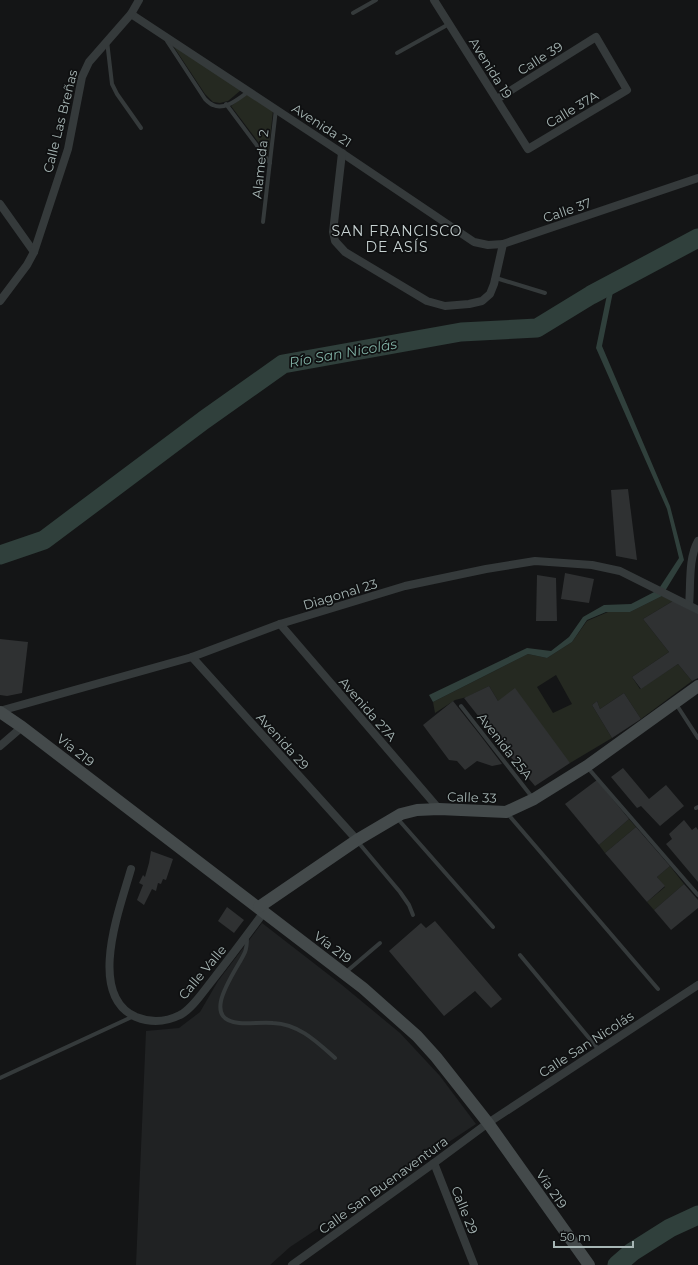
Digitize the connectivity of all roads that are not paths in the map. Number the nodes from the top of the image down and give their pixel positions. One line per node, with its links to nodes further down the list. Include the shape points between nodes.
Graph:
1 (139, 0): 5 (street, Calle Las Breñas)
2 (376, 0): 4 (lane)
3 (434, 0): 6 (street, Avenida 19)
4 (353, 13)
5 (131, 14): 7 (street, Avenida 21); 8 (street, Calle Las Breñas)
6 (449, 23): 9 (lane); 12 (street, Avenida 19)
7 (164, 36): 11 (street, Avenida 21); 13 (lane, via 205,99 220,107)
8 (107, 41): 15 (lane, via 112,84); 23 (street, Calle Las Breñas, via 89,62 82,77 68,149)
9 (397, 53)
10 (627, 90): 12 (street, Calle 39, via 596,37); 16 (street, Calle 37A)
11 (249, 91): 13 (lane); 14 (street, Avenida 21)
12 (497, 99): 16 (street, Avenida 19)
13 (226, 104): 18 (lane)
14 (276, 109): 17 (street, Avenida 21); 18 (lane, Alameda 2)
15 (141, 128)
16 (528, 149)
17 (342, 153): 22 (street, Avenida 21, via 474,242 488,245); 24 (street, via 333,232 335,241 345,252 427,301 445,306 482,301 490,294)
18 (270, 163): 21 (lane, Alameda 2)
19 (698, 178): 22 (street, Calle 37)
20 (0, 204): 23 (street)
21 (264, 222)
22 (503, 244): 24 (street)
23 (34, 252): 26 (street, Calle Las Breñas)
24 (496, 278): 25 (lane)
25 (545, 293)
26 (0, 301)
27 (698, 541): 28 (street, via 692,562)
28 (689, 605): 29 (street); 30 (street, Diagonal 23, via 620,571 592,565 535,561 405,586)
29 (698, 610)
30 (280, 624): 31 (street, Diagonal 23); 41 (street, Avenida 27A)
31 (192, 657): 35 (street, Diagonal 23); 44 (street, Avenida 29)
32 (698, 686): 33 (main road, Calle 33)
33 (675, 702): 37 (lane); 39 (main road, Calle 33)
34 (461, 706): 40 (lane, Avenida 25A)
35 (0, 712): 36 (main road, Vía 219)
36 (22, 727): 38 (street); 47 (main road, Vía 219)
37 (698, 738)
38 (0, 746)
39 (587, 766): 40 (main road, Calle 33); 46 (lane)
40 (534, 799): 42 (main road, Calle 33)
41 (439, 809): 42 (main road, Calle 33); 43 (main road, Calle 33, via 417,810)
42 (506, 812): 55 (lane)
43 (396, 817): 44 (main road, Calle 33); 49 (lane)
44 (357, 840): 47 (main road, Calle 33); 48 (lane, via 400,892)
45 (130, 869): 56 (street, Calle Valle, via 109,958 112,990 120,1006)
46 (698, 895)
47 (262, 909): 50 (street, Calle Valle); 53 (main road, Vía 219)
48 (413, 915)
49 (493, 927)
50 (247, 936): 56 (street, Calle Valle, via 196,1001 181,1015 159,1022 145,1021); 58 (lane, via 246,951 222,996 220,1008 223,1016 231,1022 285,1024 299,1029)
51 (380, 943): 53 (lane)
52 (520, 955): 57 (lane)
53 (344, 974): 60 (main road, Vía 219, via 417,1036)
54 (698, 985): 57 (street, Calle San Nicolás)
55 (658, 989)
56 (134, 1016): 59 (lane)
57 (599, 1050): 60 (street, Calle San Nicolás)
58 (336, 1058)
59 (0, 1078)
60 (488, 1123): 61 (street, Calle San Buenaventura); 64 (main road, Vía 219)
61 (434, 1163): 62 (street, Calle San Buenaventura); 63 (street, Calle 29)
62 (292, 1265)
63 (474, 1265)
64 (589, 1265)

